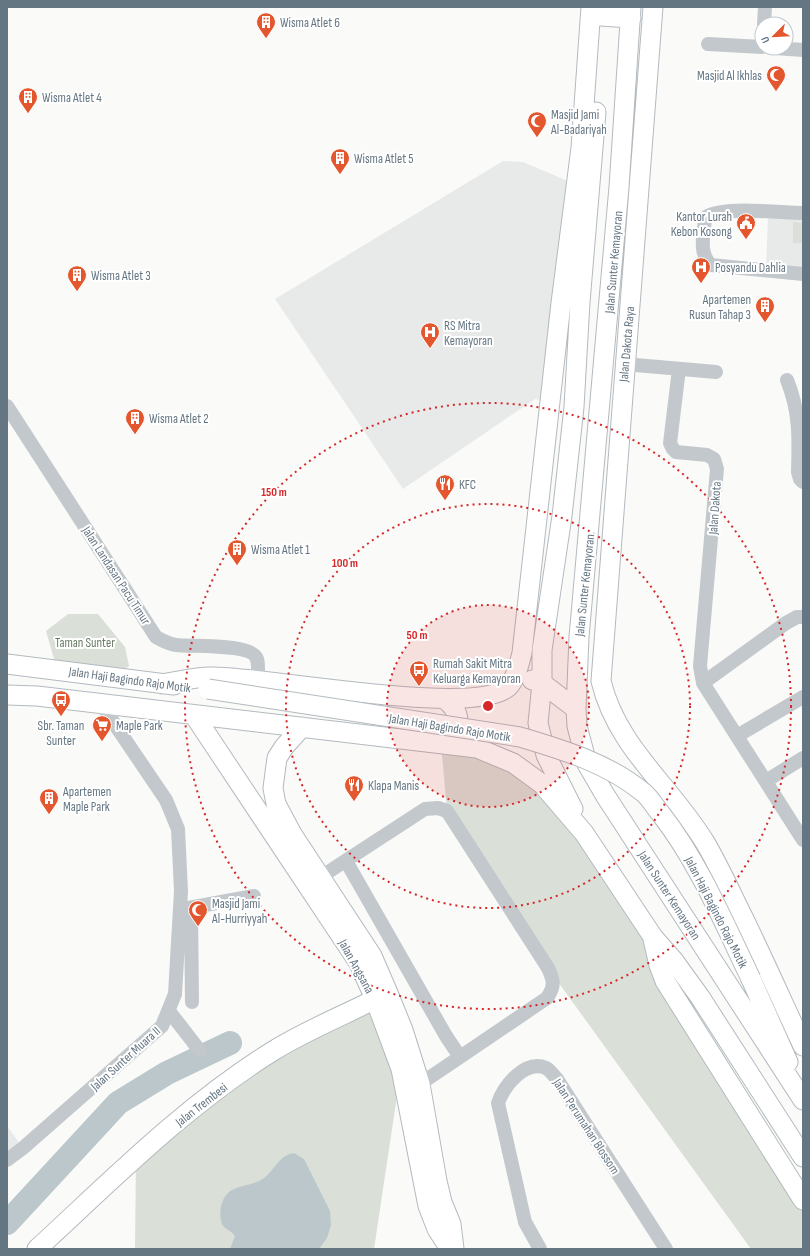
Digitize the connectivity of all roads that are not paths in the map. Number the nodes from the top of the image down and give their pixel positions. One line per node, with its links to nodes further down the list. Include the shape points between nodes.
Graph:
1 (654, 7): 8 (main road, Jalan Dakota Raya)
2 (598, 10): 3 (main road); 7 (main road)
3 (631, 13): 6 (main road, Jalan Sunter Kemayoran)
4 (708, 44): 5 (street)
5 (754, 47)
6 (623, 130): 8 (main road); 18 (main road, Jalan Sunter Kemayoran)
7 (587, 148): 15 (main road); 17 (main road)
8 (641, 162): 11 (main road, Jalan Dakota Raya)
9 (803, 213): 10 (street, via 725,210 710,214 705,218 703,253 711,265)
10 (803, 274)
11 (624, 364): 12 (street); 19 (main road, Jalan Dakota Raya)
12 (679, 369): 13 (street); 30 (street, Jalan Dakota, via 670,443 672,449 676,452 707,455 714,459 717,469 700,666)
13 (716, 372)
14 (786, 380): 20 (street, via 794,396 799,420 798,472)
15 (552, 384): 17 (main road); 24 (main road)
16 (7, 406): 28 (street, Jalan Landasan Pacu Timur, via 156,637 176,645 216,647 254,654 257,659)
17 (574, 406): 21 (main road)
18 (599, 417): 19 (main road); 22 (main road, Jalan Sunter Kemayoran)
19 (620, 419): 29 (main road, Jalan Dakota Raya)
20 (803, 482)
21 (562, 516): 22 (main road); 23 (main road)
22 (591, 517): 37 (main road, Jalan Sunter Kemayoran, via 579,637)
23 (549, 598): 24 (main road); 31 (main road, via 542,650)
24 (526, 613): 27 (main road, via 522,653)
25 (803, 617): 30 (street, via 786,623)
26 (7, 664): 32 (main road, Jalan Haji Bagindo Rajo Motik)
27 (515, 674): 31 (main road); 35 (main road, via 508,686 494,694)
28 (257, 681): 32 (main road, via 211,676); 35 (main road)
29 (601, 681): 55 (main road, Jalan Haji Bagindo Rajo Motik, via 614,719 623,735 690,819 706,845 754,939)
30 (703, 682): 40 (street, Jalan Dakota)
31 (542, 683): 37 (main road); 44 (main road, via 538,723 546,755)
32 (163, 684): 52 (main road, Jalan Haji Bagindo Rajo Motik, bridge, via 520,737 570,752 610,770 644,793 680,839)
33 (7, 695): 36 (main road, Jalan Haji Bagindo Rajo Motik)
34 (803, 697): 40 (street)
35 (444, 698): 41 (main road, via 454,707 458,726 452,738)
36 (100, 704): 38 (main road, Jalan Haji Bagindo Rajo Motik); 49 (street, Jalan Sunter Muara II, via 166,800 178,829)
37 (576, 709): 61 (main road, Jalan Sunter Kemayoran, via 577,726 587,764)
38 (194, 715): 39 (main road, Jalan Haji Bagindo Rajo Motik); 51 (main road, Jalan Angsana)
39 (302, 727): 41 (main road, Jalan Haji Bagindo Rajo Motik); 47 (main road, Jalan Angsana, via 278,758 273,779 274,797 279,813)
40 (737, 736): 43 (street, Jalan Dakota)
41 (442, 744): 44 (main road, Jalan Haji Bagindo Rajo Motik, via 477,748 513,763 542,784)
42 (803, 758): 43 (street)
43 (766, 781): 45 (street, Jalan Dakota)
44 (584, 832): 50 (main road, Jalan Haji Bagindo Rajo Motik)
45 (801, 832)
46 (346, 861): 47 (street); 58 (street); 58 (street, via 425,809 438,808 447,811 548,968 553,978 553,989 547,998)
47 (319, 878): 51 (main road, Jalan Angsana, via 372,956)
48 (254, 896): 49 (street)
49 (186, 909): 53 (street); 54 (street, Jalan Sunter Muara II, via 175,994)
50 (653, 937): 62 (main road, Jalan Haji Bagindo Rajo Motik, via 700,997); 64 (main road, Jalan Haji Bagindo Rajo Motik, via 665,981)
51 (382, 996): 59 (main road, Jalan Angsana, via 403,1030); 65 (main road, Jalan Trembesi, via 274,1050 224,1085 136,1158); 66 (main road, Jalan Angsana, via 401,1069 428,1206 437,1229)
52 (762, 1001): 56 (main road, Jalan Haji Bagindo Rajo Motik); 60 (main road, Jalan Haji Bagindo Rajo Motik)
53 (192, 1002)
54 (169, 1011): 57 (street); 63 (street, Jalan Sunter Muara II, via 162,1026 153,1035)
55 (803, 1046)
56 (803, 1050)
57 (200, 1051)
58 (460, 1057): 59 (street)
59 (420, 1084): 67 (main road, Jalan Angsana, via 437,1181 451,1224)
60 (803, 1096)
61 (803, 1100)
62 (803, 1157)
63 (7, 1160)
64 (803, 1200)
65 (37, 1249)
66 (450, 1249)
67 (454, 1249)
68 (540, 1249): 69 (street, Jalan Perumahan Blossom, via 524,1222 498,1103 501,1094 519,1073 538,1067 547,1069 557,1079)
69 (666, 1249)

